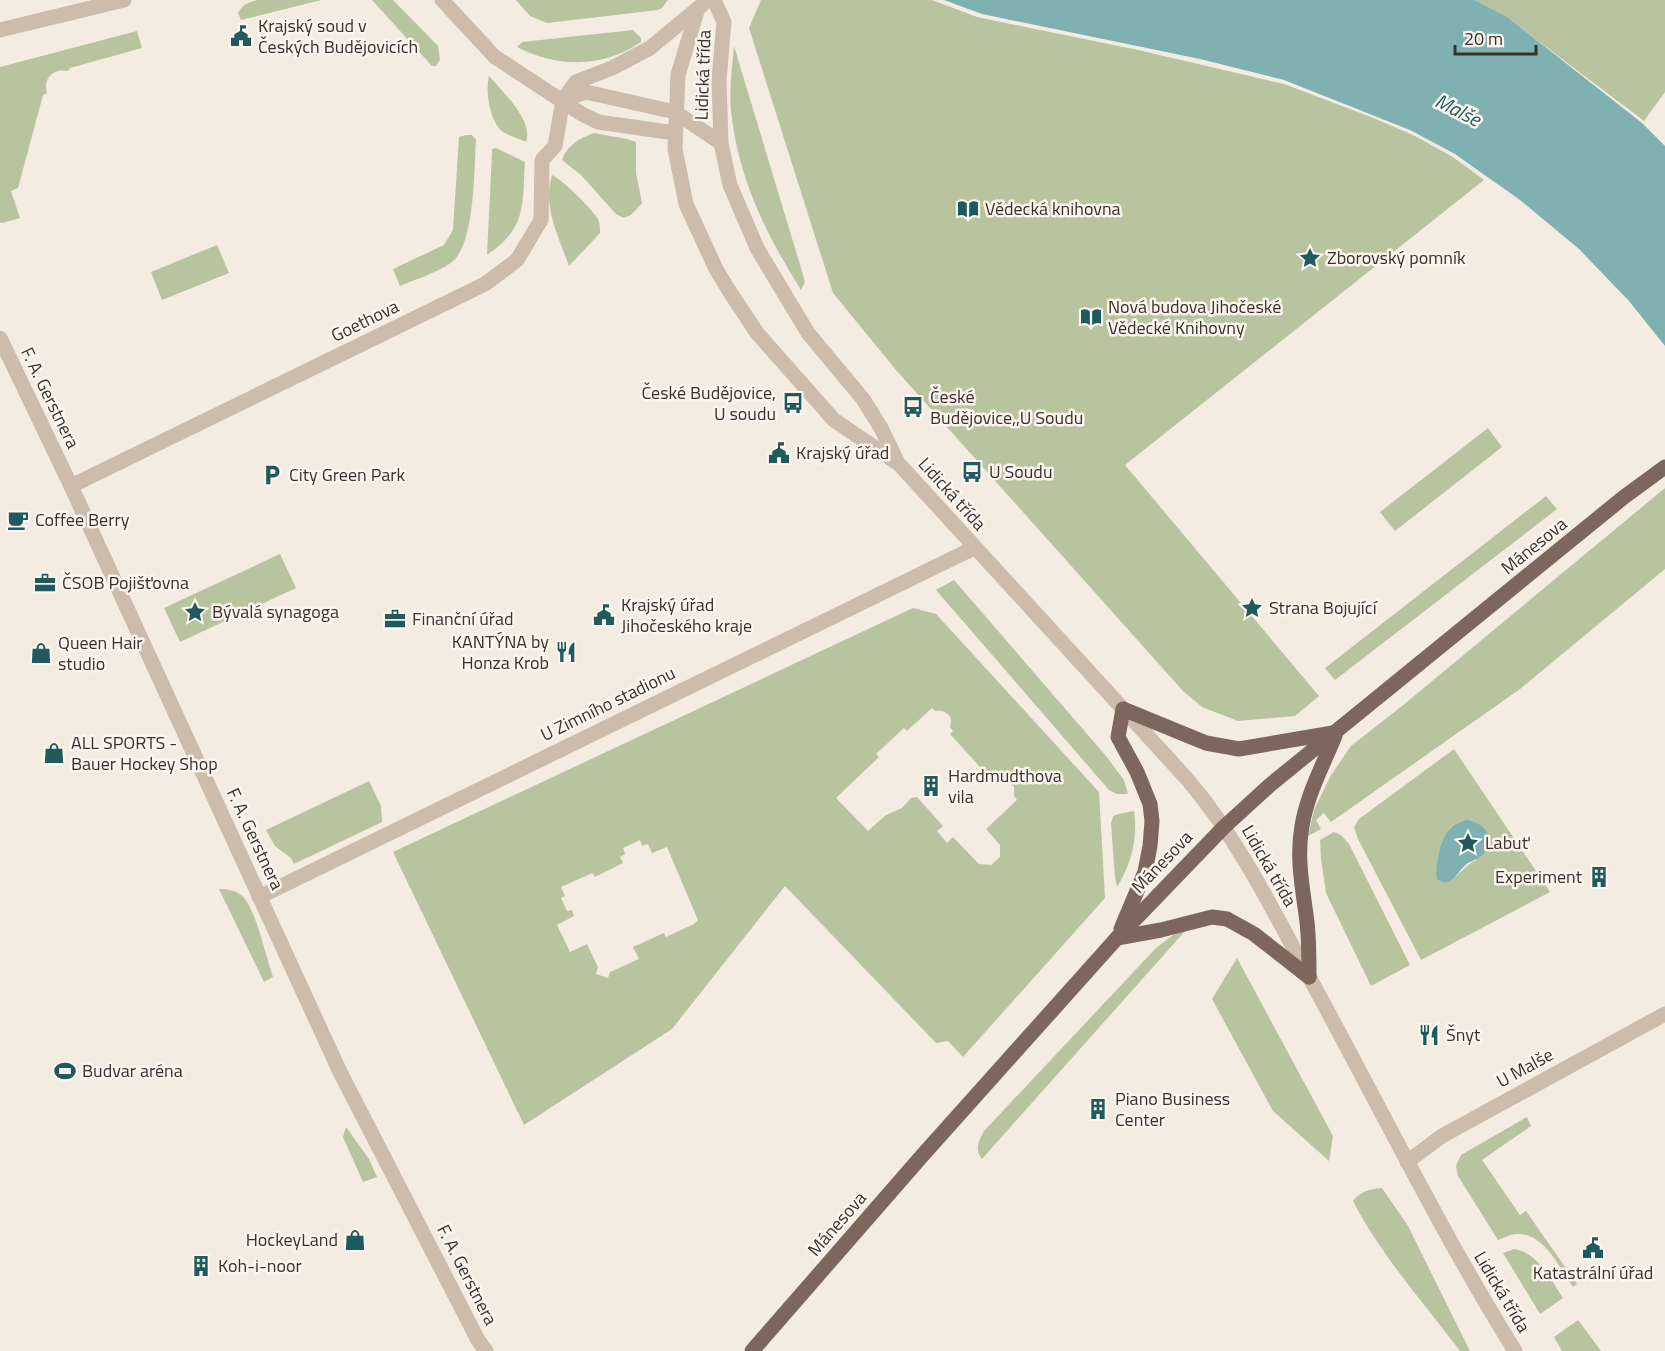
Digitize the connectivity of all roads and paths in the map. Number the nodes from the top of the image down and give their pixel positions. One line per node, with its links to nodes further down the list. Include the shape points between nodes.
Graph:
1 (124, 0): 6 (street)
2 (442, 0): 7 (street, via 495,57)
3 (708, 0): 5 (street, Lidická třída)
4 (714, 0): 10 (street, Lidická třída, via 724,22)
5 (697, 11): 7 (street, via 650,48 576,82); 8 (street, Lidická třída, via 678,75)
6 (0, 30)
7 (563, 100): 8 (street, via 586,92); 9 (street, via 598,122); 14 (street, Goethova, via 555,146 542,160 541,220 517,260 485,284)
8 (675, 112): 9 (street, Lidická třída); 10 (street)
9 (675, 133): 12 (street, Lidická třída, via 686,204 716,269 756,332 834,420)
10 (721, 143): 12 (street, Lidická třída, via 730,185 757,248 808,333 863,399)
11 (0, 338): 14 (street, F. A. Gerstnera)
12 (899, 464): 15 (street, Lidická třída)
13 (1665, 467): 17 (main road, Mánesova)
14 (71, 486): 19 (street, F. A. Gerstnera)
15 (974, 548): 16 (street, Lidická třída); 19 (street, U Zimního stadionu)
16 (1123, 709): 17 (main road, via 1206,743 1239,749); 18 (street, Lidická třída); 20 (main road, via 1118,737 1150,804 1152,834 1145,872)
17 (1336, 733): 18 (main road, Mánesova); 21 (main road, via 1301,829 1299,856)
18 (1224, 826): 20 (main road, Mánesova); 21 (street, Lidická třída)
19 (260, 897): 24 (street, F. A. Gerstnera, via 340,1072)
20 (1117, 938): 21 (main road, via 1212,917 1227,919 1254,934); 25 (main road, Mánesova)
21 (1310, 977): 23 (street, Lidická třída)
22 (1665, 1014): 23 (street, U Malše, via 1442,1136)
23 (1407, 1161): 26 (street, Lidická třída, via 1478,1292)
24 (486, 1351)
25 (752, 1351)
26 (1515, 1351)

